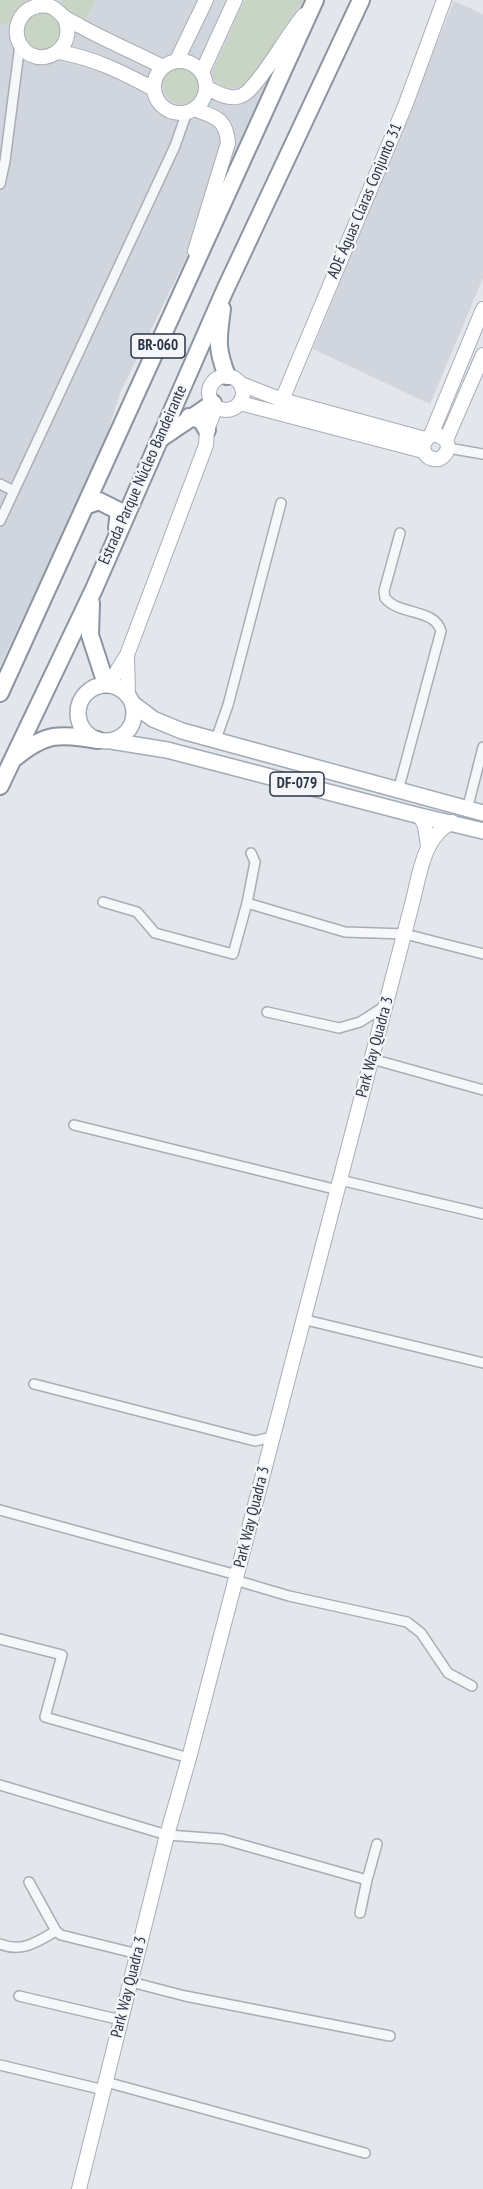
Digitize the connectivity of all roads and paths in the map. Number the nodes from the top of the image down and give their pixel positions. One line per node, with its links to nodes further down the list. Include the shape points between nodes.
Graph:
1 (206, 0): 11 (street)
2 (235, 0): 14 (street)
3 (361, 0): 20 (highway, Estrada Parque Núcleo Bandeirante / BR-060)
4 (444, 0): 26 (street, ADE Águas Claras Conjunto 31, via 401,116)
5 (314, 2): 15 (street, via 244,95 224,96); 19 (highway, BR-060)
6 (34, 3): 7 (street); 8 (street, via 18,22)
7 (57, 8): 9 (street); 10 (street, via 68,31)
8 (20, 44): 10 (street, via 33,56); 18 (street)
9 (125, 48): 12 (street); 13 (street)
10 (59, 52): 13 (street, via 87,57)
11 (177, 60): 12 (street); 14 (street, via 191,63)
12 (163, 67): 16 (street)
13 (116, 69): 16 (street)
14 (202, 72): 15 (street)
15 (207, 88): 17 (street, via 205,96)
16 (154, 89): 17 (street, via 166,108 180,113)
17 (191, 110): 19 (street, via 218,119 225,126 228,143); 36 (street)
18 (0, 184)
19 (185, 285): 38 (highway, BR-060)
20 (225, 290): 25 (highway, via 219,355); 31 (highway, Estrada Parque Núcleo Bandeirante / BR-060)
21 (483, 309): 23 (street)
22 (483, 355): 24 (street)
23 (458, 367): 24 (street); 32 (street)
24 (474, 375): 33 (street)
25 (234, 380): 26 (street); 27 (street, via 243,394); 28 (street, via 218,378 212,384 209,394)
26 (282, 400): 32 (street)
27 (240, 403): 28 (street, via 232,409); 32 (street)
28 (218, 406): 29 (highway); 30 (street)
29 (189, 417): 30 (highway, via 201,420); 31 (highway)
30 (206, 438): 43 (street)
31 (159, 439): 41 (highway, Estrada Parque Núcleo Bandeirante / BR-060)
32 (426, 442): 33 (street, via 436,434); 33 (street, via 429,458 439,459)
33 (447, 444): 34 (street)
34 (483, 454)
35 (0, 484): 36 (street)
36 (14, 491): 39 (street)
37 (280, 503): 48 (street)
38 (85, 506): 41 (highway, via 99,501 119,512); 45 (highway, BR-060)
39 (0, 521)
40 (400, 533): 52 (street, via 385,598 396,608 431,618 441,631)
41 (116, 534): 42 (highway, Estrada Parque Núcleo Bandeirante / BR-060)
42 (94, 589): 44 (highway, via 90,635); 50 (highway, Estrada Parque Núcleo Bandeirante / BR-060)
43 (127, 655): 44 (street); 46 (street)
44 (108, 684): 46 (main road, DF-079, via 122,689); 47 (main road, via 98,685 87,693 79,711 85,732)
45 (0, 693)
46 (130, 699): 47 (main road, via 134,717 129,730 118,739); 48 (main road, DF-079, via 153,719)
47 (104, 741): 50 (highway, via 50,737 30,746); 55 (main road, DF-079, via 167,750)
48 (216, 742): 52 (main road, DF-079)
49 (483, 747): 53 (street)
50 (11, 762): 51 (highway, Estrada Parque Núcleo Bandeirante / BR-060)
51 (0, 786)
52 (399, 791): 53 (main road, DF-079)
53 (467, 810): 54 (main road, DF-079)
54 (483, 813)
55 (420, 816): 56 (main road, DF-079); 58 (street, Park Way Quadra 3)
56 (452, 822): 57 (main road, DF-079); 58 (street, Park Way Quadra 3, via 441,828)
57 (483, 831)
58 (428, 846): 62 (street, Park Way Quadra 3)
59 (251, 854): 61 (street, via 255,862)
60 (103, 902): 61 (street, via 137,912 155,933 233,954)
61 (247, 903): 62 (street, via 345,932)
62 (405, 934): 63 (street); 64 (street, Park Way Quadra 3)
63 (483, 954)
64 (385, 1006): 65 (street, via 360,1023 339,1028); 66 (street, Park Way Quadra 3)
65 (267, 1012)
66 (372, 1059): 67 (street); 69 (street, Park Way Quadra 3)
67 (483, 1090)
68 (74, 1125): 69 (street)
69 (339, 1185): 70 (street); 71 (street, Park Way Quadra 3)
70 (483, 1214)
71 (302, 1319): 72 (street); 74 (street, Park Way Quadra 3)
72 (483, 1363)
73 (34, 1384): 75 (street)
74 (272, 1437): 75 (street); 76 (street, Park Way Quadra 3)
75 (255, 1441): 76 (street)
76 (268, 1453): 78 (street, Park Way Quadra 3)
77 (0, 1510): 78 (street)
78 (236, 1578): 80 (street, via 289,1596 407,1623 422,1633 448,1673); 81 (street, Park Way Quadra 3)
79 (0, 1639): 81 (street, via 62,1655 45,1717)
80 (472, 1686)
81 (189, 1758): 83 (street, Park Way Quadra 3)
82 (0, 1785): 83 (street)
83 (166, 1835): 85 (street, via 222,1839); 90 (street, Park Way Quadra 3)
84 (377, 1844): 85 (street)
85 (367, 1880): 87 (street)
86 (29, 1882): 88 (street)
87 (360, 1913)
88 (56, 1931): 89 (street, via 23,1948); 90 (street)
89 (0, 1944)
90 (138, 1954): 91 (street, Park Way Quadra 3)
91 (131, 1982): 93 (street, Park Way Quadra 3); 94 (street)
92 (20, 1996): 93 (street)
93 (121, 2020): 96 (street, Park Way Quadra 3)
94 (390, 2036)
95 (0, 2065): 96 (street)
96 (105, 2086): 97 (street); 98 (street, Park Way Quadra 3)
97 (365, 2153)
98 (79, 2189)

